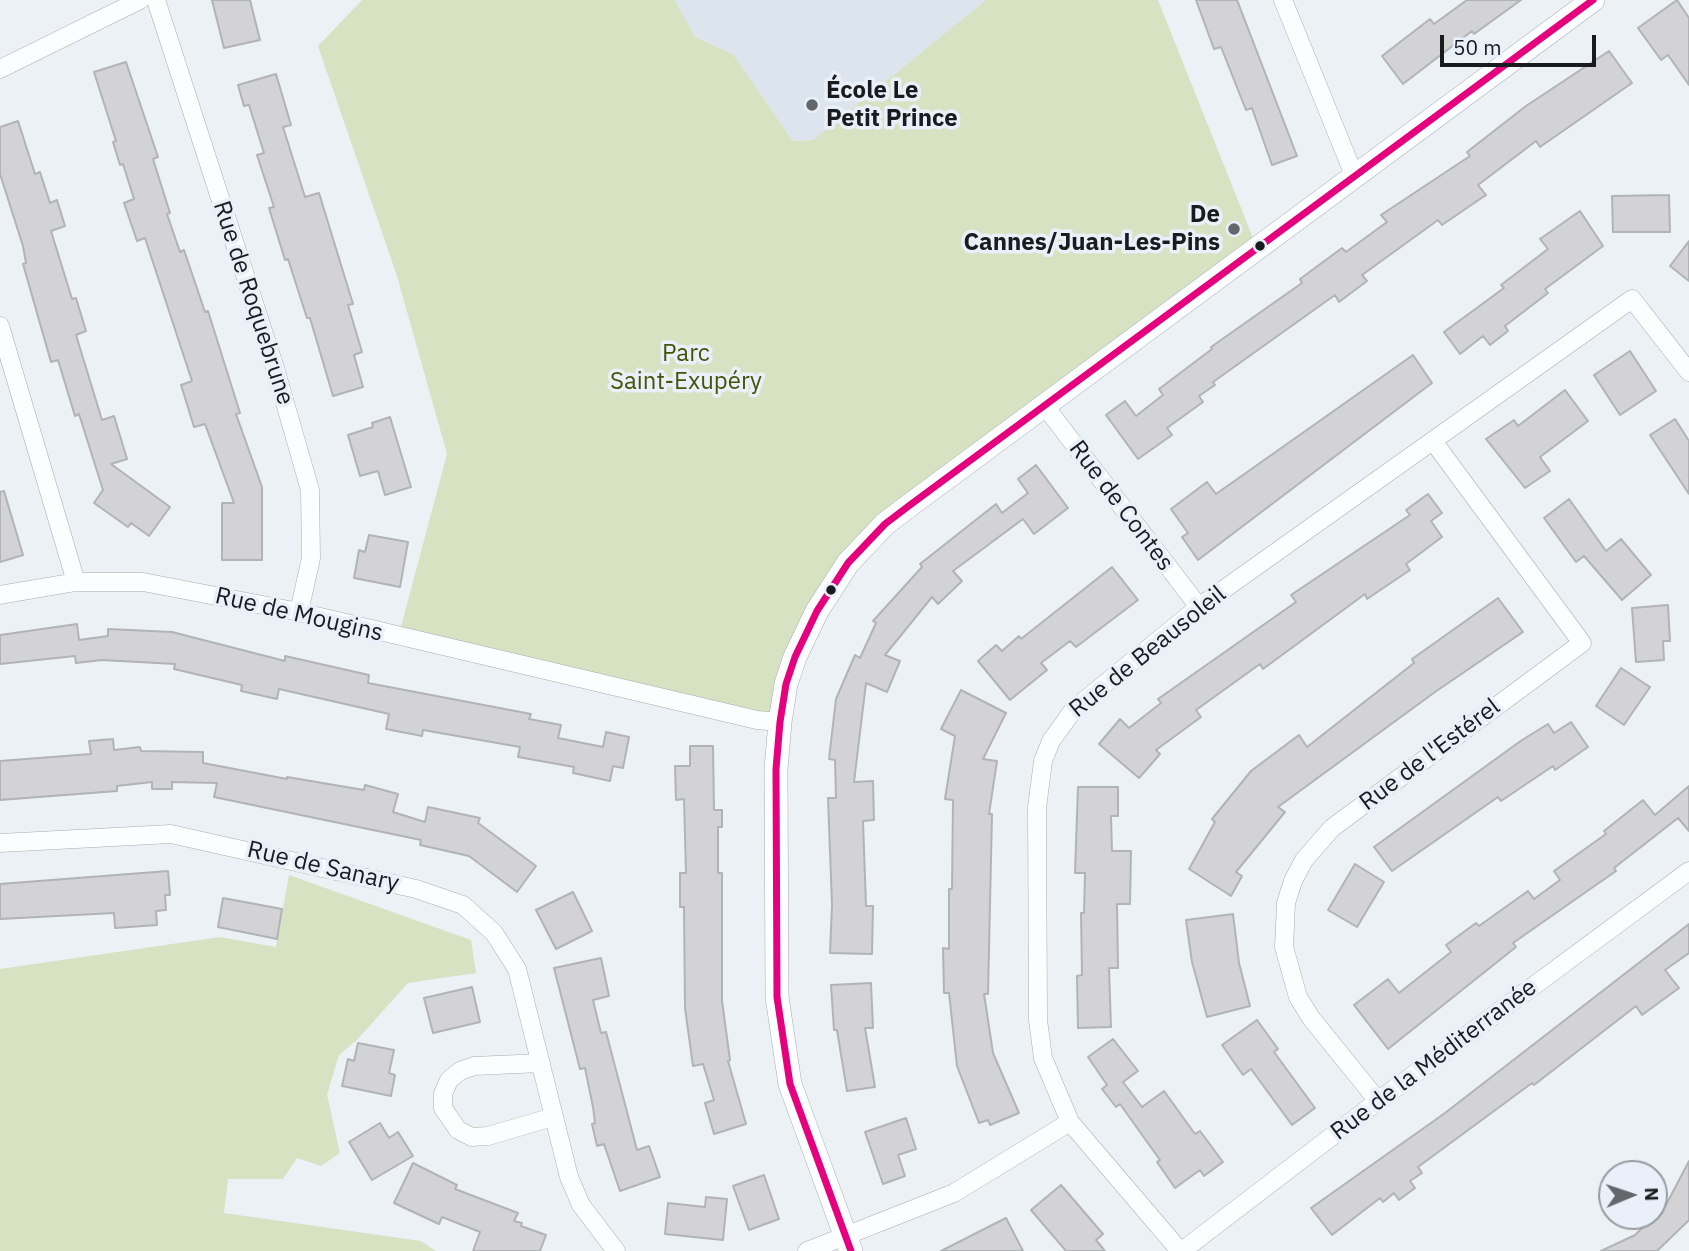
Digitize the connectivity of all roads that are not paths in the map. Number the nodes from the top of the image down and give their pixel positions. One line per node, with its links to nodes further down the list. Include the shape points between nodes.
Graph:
1 (140, 0): 5 (street)
2 (156, 0): 14 (street, Rue de Roquebrune, via 310,491 311,558)
3 (1283, 0): 6 (street)
4 (1594, 0): 6 (street)
5 (0, 69)
6 (1354, 175): 9 (street)
7 (0, 326): 11 (street)
8 (1689, 372): 10 (street, Rue de Beausoleil, via 1632,299)
9 (1044, 405): 13 (street, Rue de Contes); 15 (street, via 885,524 848,563 795,656)
10 (1433, 442): 13 (street, Rue de Beausoleil); 19 (street, Rue de l'Estérel, via 1582,643 1332,828 1304,860 1293,881 1286,903 1284,947 1298,996)
11 (76, 582): 12 (street); 14 (street, Rue de Mougins, via 143,582)
12 (0, 595)
13 (1199, 607): 21 (street, Rue de Beausoleil, via 1074,709 1043,761 1037,808 1038,1020 1049,1078)
14 (299, 612): 15 (street, Rue de Mougins)
15 (780, 722): 22 (street, via 776,769 781,1035 801,1121)
16 (0, 844): 18 (street, Rue de Sanary, via 171,834 442,895 478,917 508,950 526,996)
17 (1689, 871): 19 (street, Rue de la Méditerranée)
18 (541, 1063): 20 (street, Rue de Sanary); 20 (street, via 474,1066 460,1071 449,1080 443,1108 458,1130 472,1137)
19 (1378, 1101): 25 (street, Rue de la Méditerranée)
20 (553, 1117): 23 (street, Rue de Sanary, via 581,1205)
21 (1070, 1122): 22 (street, via 954,1193); 25 (street, Rue de Beausoleil)
22 (849, 1244): 24 (street)
23 (616, 1251)
24 (807, 1251)
25 (1181, 1251)

